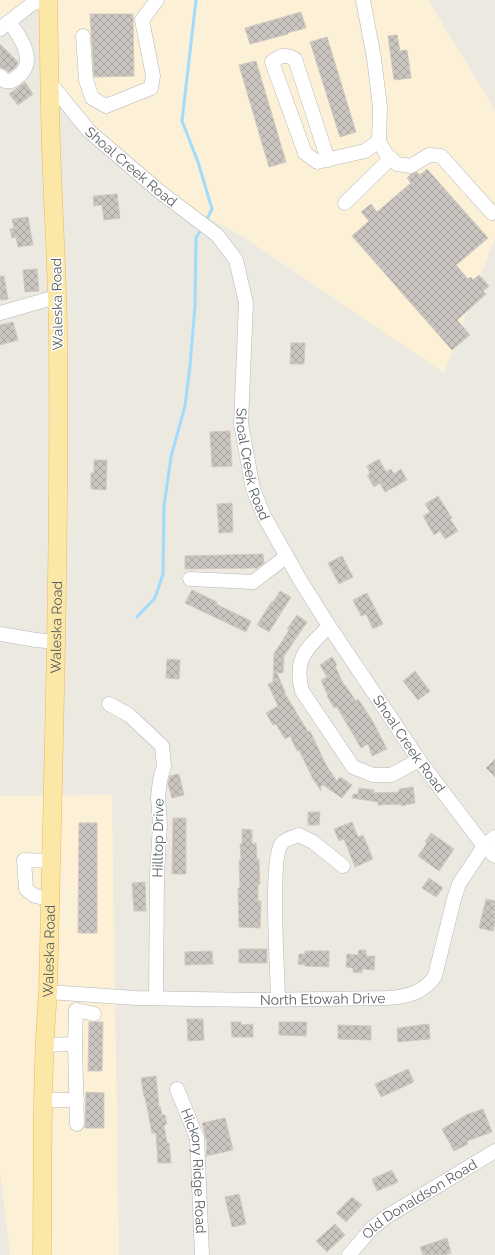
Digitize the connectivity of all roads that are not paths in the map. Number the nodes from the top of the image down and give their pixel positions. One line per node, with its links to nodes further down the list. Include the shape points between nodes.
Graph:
1 (42, 0): 5 (street, via 33,3)
2 (48, 0): 8 (main road, Waleska Road)
3 (157, 0): 6 (street, via 142,20 153,76 151,88 106,106 92,98 86,80)
4 (363, 0): 9 (street, via 380,107)
5 (5, 25): 7 (street, via 21,39 28,57 23,72 12,81 5,81)
6 (83, 36)
7 (0, 76)
8 (50, 83): 14 (main road, Waleska Road); 16 (street, Shoal Creek Road, via 89,131 217,235 236,260 246,303 241,424 253,489 264,516)
9 (379, 141): 10 (street); 11 (street, via 365,151)
10 (391, 158): 12 (street); 13 (street, via 397,164 410,166 429,155 441,156)
11 (328, 160): 11 (street, via 317,162 305,153 272,62 278,57 288,55 295,59)
12 (345, 203)
13 (492, 213)
14 (56, 297): 15 (street); 20 (main road, Waleska Road)
15 (0, 313)
16 (287, 556): 17 (street, via 253,582); 18 (street, Shoal Creek Road)
17 (190, 579)
18 (329, 626): 22 (street, Shoal Creek Road); 22 (street, via 304,653 298,677 302,691 348,760 353,767 373,775 391,775)
19 (0, 634): 20 (street)
20 (56, 642): 26 (main road, Waleska Road)
21 (109, 704): 30 (street, Hilltop Drive, via 129,715 162,746 164,766 158,797 160,825)
22 (419, 760): 24 (street, Shoal Creek Road)
23 (495, 837): 24 (street, North Etowah Drive)
24 (484, 846): 25 (street, Shoal Creek Road); 31 (street, North Etowah Drive, via 459,884 435,976 424,988 403,997 392,998)
25 (495, 856)
26 (51, 861): 28 (main road, Waleska Road); 28 (street, via 24,860 26,889 35,896)
27 (343, 866): 31 (street, via 313,842 299,835 282,842 277,852 274,879)
28 (50, 899): 29 (main road, Waleska Road)
29 (48, 992): 30 (street, North Etowah Drive); 34 (main road, Waleska Road)
30 (156, 998): 31 (street, North Etowah Drive)
31 (278, 999)
32 (94, 1014): 33 (street, via 76,1010)
33 (75, 1044): 34 (street); 37 (street)
34 (45, 1045): 36 (main road, Waleska Road)
35 (177, 1089): 41 (street, Hickory Ridge Road, via 197,1138)
36 (43, 1100): 37 (street); 40 (main road, Waleska Road)
37 (77, 1100): 38 (street)
38 (77, 1124)
39 (495, 1151): 42 (street, Old Donaldson Road, via 386,1217 372,1228)
40 (42, 1255)
41 (202, 1255)
42 (350, 1255)

